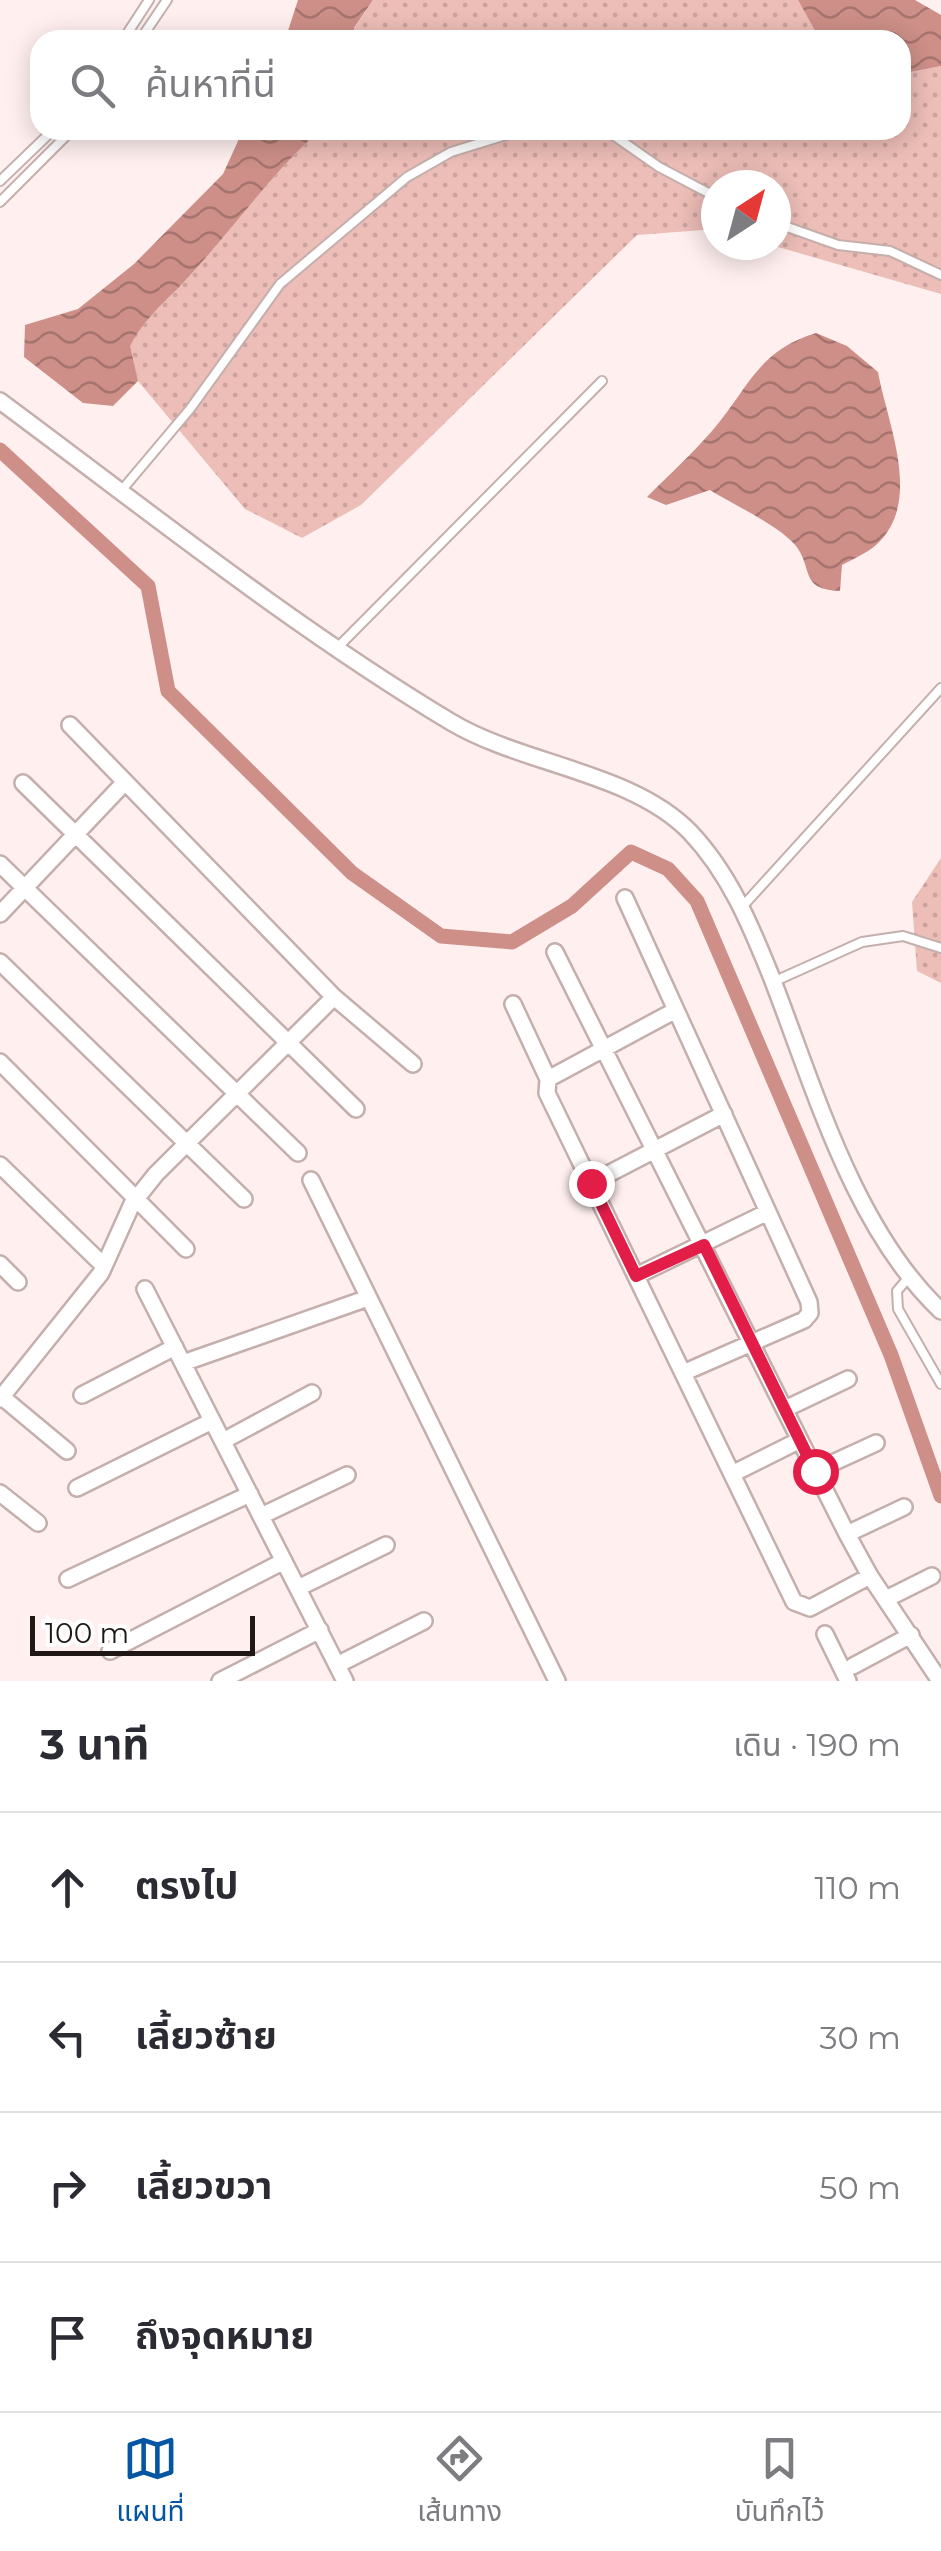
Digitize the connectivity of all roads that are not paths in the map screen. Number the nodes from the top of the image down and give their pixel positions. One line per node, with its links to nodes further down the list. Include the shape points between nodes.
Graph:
1 (150, 0): 3 (lane)
2 (167, 0): 4 (lane)
3 (130, 30)
4 (147, 30)
5 (43, 140): 9 (lane)
6 (62, 140): 11 (lane)
7 (490, 140): 16 (lane, via 407,177 280,284)
8 (620, 140): 10 (lane)
9 (0, 181)
10 (701, 189)
11 (0, 202)
12 (791, 228): 13 (lane, via 838,245 890,251)
13 (941, 275)
14 (602, 382): 17 (lane)
15 (0, 401): 16 (street)
16 (121, 491): 17 (street)
17 (338, 646): 26 (street, via 453,724 666,811 731,884)
18 (941, 688): 26 (lane)
19 (70, 725): 20 (street)
20 (125, 782): 22 (street); 32 (street)
21 (24, 783): 22 (street)
22 (77, 835): 24 (street); 35 (street)
23 (0, 864): 24 (street)
24 (25, 888): 27 (street); 40 (street)
25 (625, 898): 34 (street)
26 (742, 908): 31 (street)
27 (0, 914)
28 (941, 948): 31 (lane, via 904,936 862,942)
29 (555, 952): 36 (street)
30 (0, 962): 43 (street)
31 (773, 982): 57 (street, via 870,1219)
32 (334, 996): 35 (street); 38 (street)
33 (513, 1004): 39 (street)
34 (676, 1010): 36 (street); 42 (street)
35 (290, 1041): 40 (street); 41 (street)
36 (604, 1049): 39 (street); 44 (street)
37 (0, 1062): 49 (street)
38 (413, 1064)
39 (548, 1079): 48 (street, via 547,1093)
40 (237, 1093): 43 (street); 45 (street)
41 (356, 1109)
42 (724, 1114): 44 (street); 51 (street)
43 (186, 1145): 49 (street); 50 (street)
44 (655, 1149): 48 (street); 52 (street)
45 (298, 1153)
46 (0, 1165): 55 (street)
47 (311, 1180): 60 (street)
48 (591, 1183): 56 (street)
49 (138, 1197): 53 (street); 55 (street)
50 (244, 1199)
51 (768, 1212): 52 (street); 62 (street, via 810,1313)
52 (704, 1245): 56 (street); 62 (street)
53 (186, 1249)
54 (0, 1264): 58 (street)
55 (104, 1266): 70 (street)
56 (636, 1276): 65 (street)
57 (908, 1277): 61 (street); 67 (lane, via 897,1291 898,1309)
58 (18, 1282)
59 (145, 1290): 63 (street)
60 (368, 1298): 64 (street); 103 (street)
61 (941, 1311)
62 (753, 1342): 65 (street); 71 (street)
63 (174, 1347): 64 (street); 69 (street)
64 (183, 1363): 72 (street)
65 (682, 1373): 78 (street)
66 (848, 1379): 71 (street)
67 (941, 1384)
68 (312, 1393): 74 (street)
69 (82, 1395)
70 (1, 1398): 76 (street)
71 (785, 1409): 73 (street)
72 (212, 1420): 74 (street); 80 (street)
73 (800, 1440): 77 (street); 78 (street)
74 (223, 1441): 82 (street)
75 (876, 1442): 77 (street)
76 (67, 1451)
77 (815, 1471): 86 (street)
78 (732, 1474): 89 (street, via 802,1609)
79 (347, 1475): 84 (street)
80 (76, 1488)
81 (0, 1494): 85 (street)
82 (250, 1494): 84 (street); 91 (street)
83 (904, 1508): 86 (street)
84 (261, 1516): 88 (street)
85 (38, 1523)
86 (847, 1534): 89 (street)
87 (386, 1545): 92 (street)
88 (284, 1562): 92 (street); 98 (street)
89 (870, 1576): 93 (street)
90 (932, 1576): 93 (street)
91 (68, 1579)
92 (298, 1588): 95 (street)
93 (886, 1599): 97 (street)
94 (424, 1621): 99 (street)
95 (320, 1630): 99 (street); 101 (street)
96 (825, 1634): 100 (street)
97 (911, 1635): 100 (street); 104 (street)
98 (110, 1651)
99 (337, 1665): 102 (street)
100 (850, 1673)
101 (220, 1681)
102 (345, 1681)
103 (557, 1681)
104 (940, 1681)

